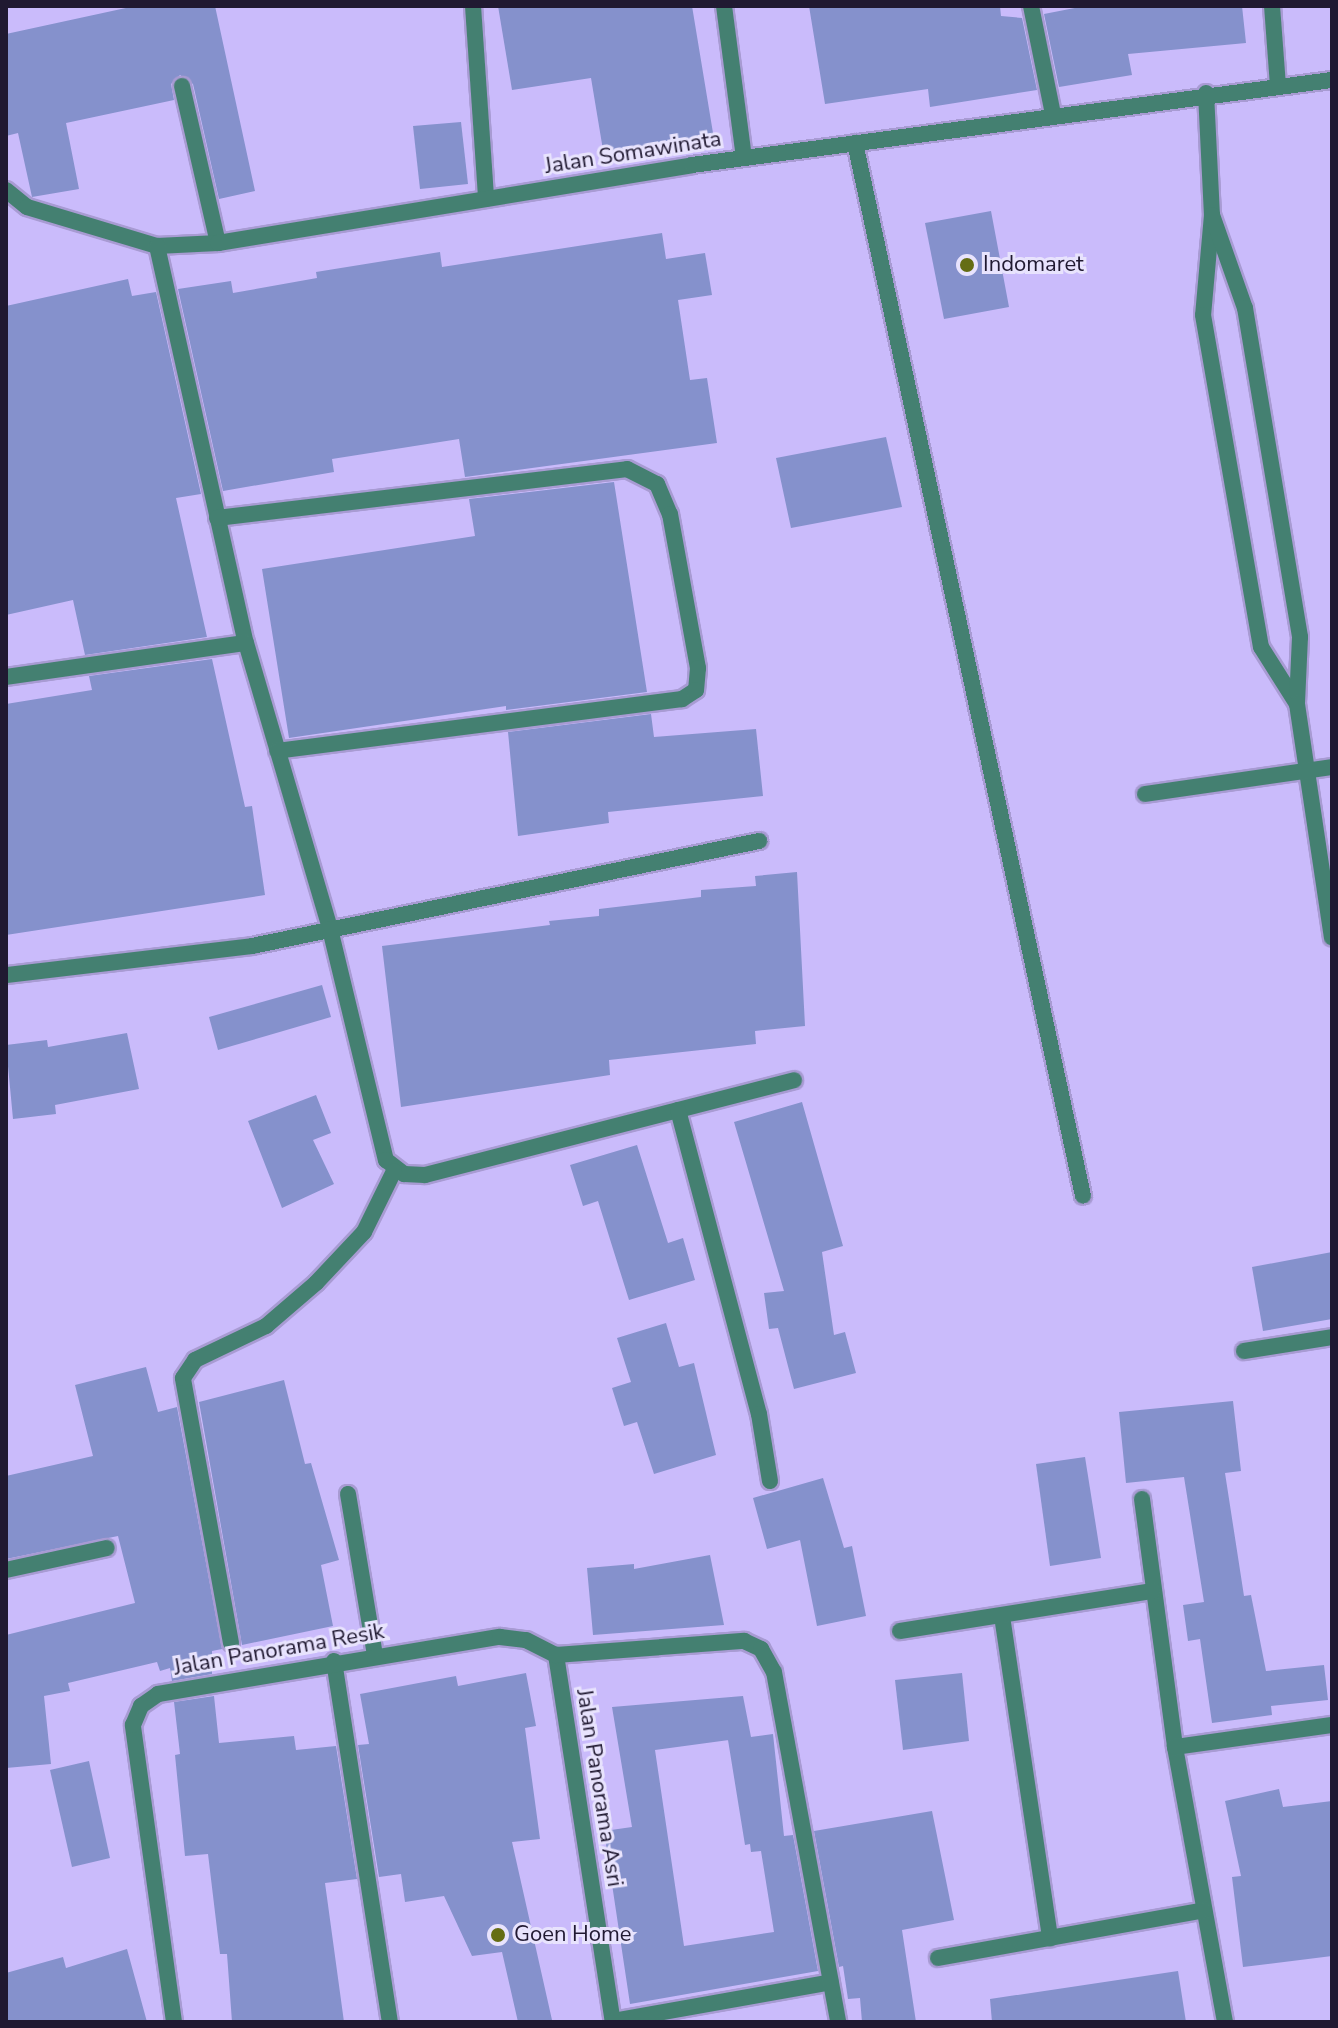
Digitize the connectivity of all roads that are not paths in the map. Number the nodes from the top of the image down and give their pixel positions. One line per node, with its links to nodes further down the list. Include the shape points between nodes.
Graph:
1 (473, 6): 13 (street)
2 (724, 6): 11 (street)
3 (1031, 6): 9 (street)
4 (1272, 6): 7 (street)
5 (1332, 80): 7 (street, Jalan Somawinata)
6 (182, 86): 15 (street)
7 (1278, 86): 8 (street, Jalan Somawinata)
8 (1206, 93): 9 (street, Jalan Somawinata); 14 (street)
9 (1053, 114): 10 (street, Jalan Somawinata)
10 (855, 143): 11 (street, Jalan Somawinata); 32 (street)
11 (744, 158): 13 (street, Jalan Somawinata)
12 (6, 190): 16 (street, Jalan Somawinata, via 27,207)
13 (486, 199): 15 (street, Jalan Somawinata)
14 (1212, 215): 20 (street, via 1245,308 1300,637); 20 (street, via 1203,315 1255,617 1261,647)
15 (218, 243): 16 (street, Jalan Somawinata)
16 (157, 246): 17 (street)
17 (217, 518): 18 (street); 21 (street, via 627,469 657,484 670,514 698,668 696,690 682,699)
18 (246, 643): 19 (street); 21 (street)
19 (6, 677)
20 (1297, 704): 23 (street)
21 (277, 751): 26 (street)
22 (1332, 767): 23 (street)
23 (1309, 771): 24 (street); 27 (street)
24 (1145, 794)
25 (759, 841): 26 (street)
26 (330, 929): 28 (street, via 237,948); 31 (street, via 386,1160)
27 (1332, 937)
28 (6, 975)
29 (794, 1080): 30 (street)
30 (678, 1110): 31 (street, via 425,1175); 35 (street, via 759,1414)
31 (394, 1171): 43 (street, via 364,1232 316,1283 266,1326 195,1360 183,1378)
32 (1083, 1196)
33 (1332, 1337): 34 (street)
34 (1244, 1351)
35 (770, 1481)
36 (348, 1494): 44 (street)
37 (1142, 1499): 40 (street)
38 (107, 1548): 39 (street)
39 (6, 1570)
40 (1153, 1591): 41 (street); 48 (street)
41 (1002, 1616): 42 (street); 50 (street)
42 (900, 1631)
43 (231, 1643)
44 (375, 1655): 45 (street, Jalan Panorama Resik, via 500,1637 526,1640); 46 (street, Jalan Panorama Resik)
45 (556, 1655): 52 (street, Jalan Panorama Resik, via 744,1641 761,1649 774,1672); 53 (street, Jalan Panorama Asri)
46 (334, 1661): 54 (street, Jalan Panorama Resik, via 158,1694 141,1706 133,1725); 55 (street)
47 (1332, 1725): 48 (street)
48 (1175, 1747): 49 (street)
49 (1204, 1910): 50 (street); 57 (street)
50 (1050, 1938): 51 (street)
51 (938, 1958)
52 (831, 1982): 53 (street); 56 (street)
53 (613, 2021)
54 (174, 2022)
55 (390, 2022)
56 (838, 2022)
57 (1225, 2022)

